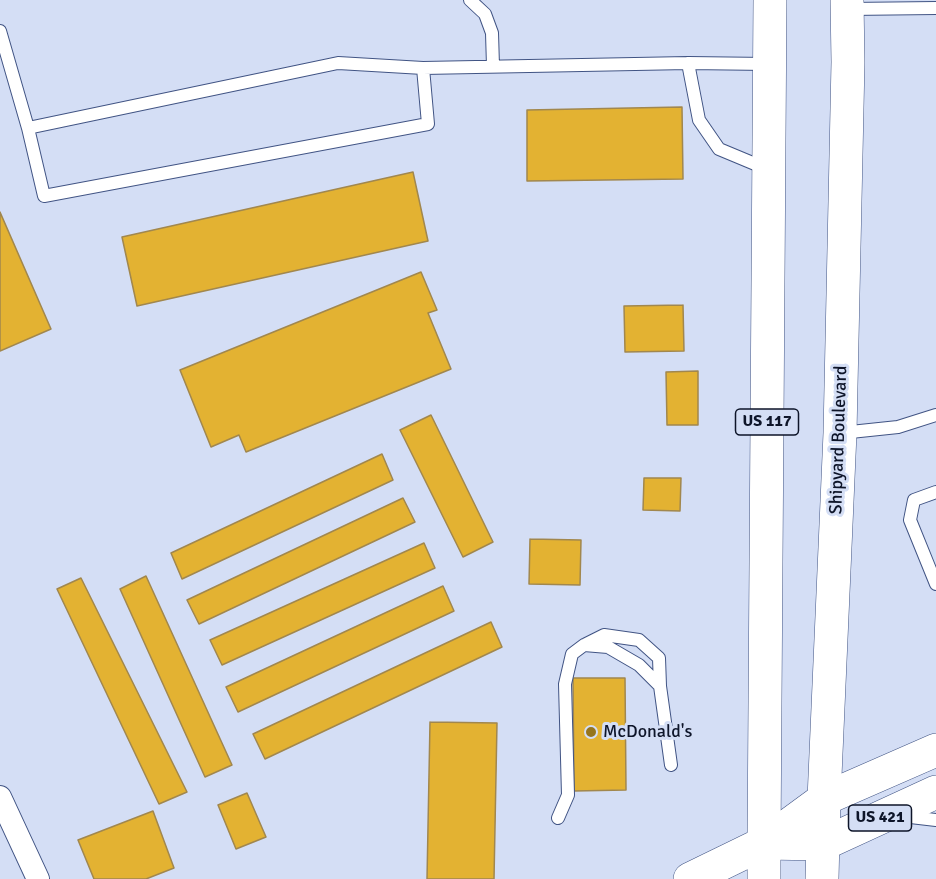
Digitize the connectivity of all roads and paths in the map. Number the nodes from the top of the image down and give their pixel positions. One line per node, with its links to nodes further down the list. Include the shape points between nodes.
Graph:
1 (470, 0): 8 (lane, via 485,14 492,33)
2 (770, 0): 7 (main road, US 117)
3 (847, 4): 4 (lane); 13 (main road, Shipyard Boulevard)
4 (936, 8)
5 (0, 31): 10 (lane)
6 (688, 63): 7 (lane); 8 (lane); 11 (lane, via 699,120 719,149)
7 (769, 64): 11 (main road, US 117)
8 (493, 66): 9 (lane)
9 (423, 68): 10 (lane, via 338,63); 10 (lane, via 428,124 44,196)
10 (28, 128)
11 (768, 170): 26 (main road, US 117)
12 (936, 415): 13 (lane, via 898,427)
13 (840, 433): 22 (main road, Shipyard Boulevard)
14 (936, 492): 15 (lane, via 914,500 910,520)
15 (936, 584)
16 (584, 645): 17 (lane, via 608,647 639,665); 17 (lane, via 604,635 639,640 659,658); 24 (lane, via 572,654 566,684 568,795)
17 (660, 686): 19 (lane)
18 (936, 750): 22 (main road, US 421)
19 (671, 765)
20 (936, 792): 23 (main road, US 421)
21 (0, 797): 28 (street)
22 (824, 799): 26 (main road, US 421); 27 (main road, Shipyard Boulevard)
23 (889, 814): 25 (lane); 27 (main road, US 421)
24 (558, 818)
25 (936, 820)
26 (764, 843): 27 (main road, US 421); 29 (main road, US 421); 30 (main road, US 117)
27 (823, 844): 31 (main road, Shipyard Boulevard)
28 (38, 879)
29 (690, 879)
30 (764, 879)
31 (822, 879)

